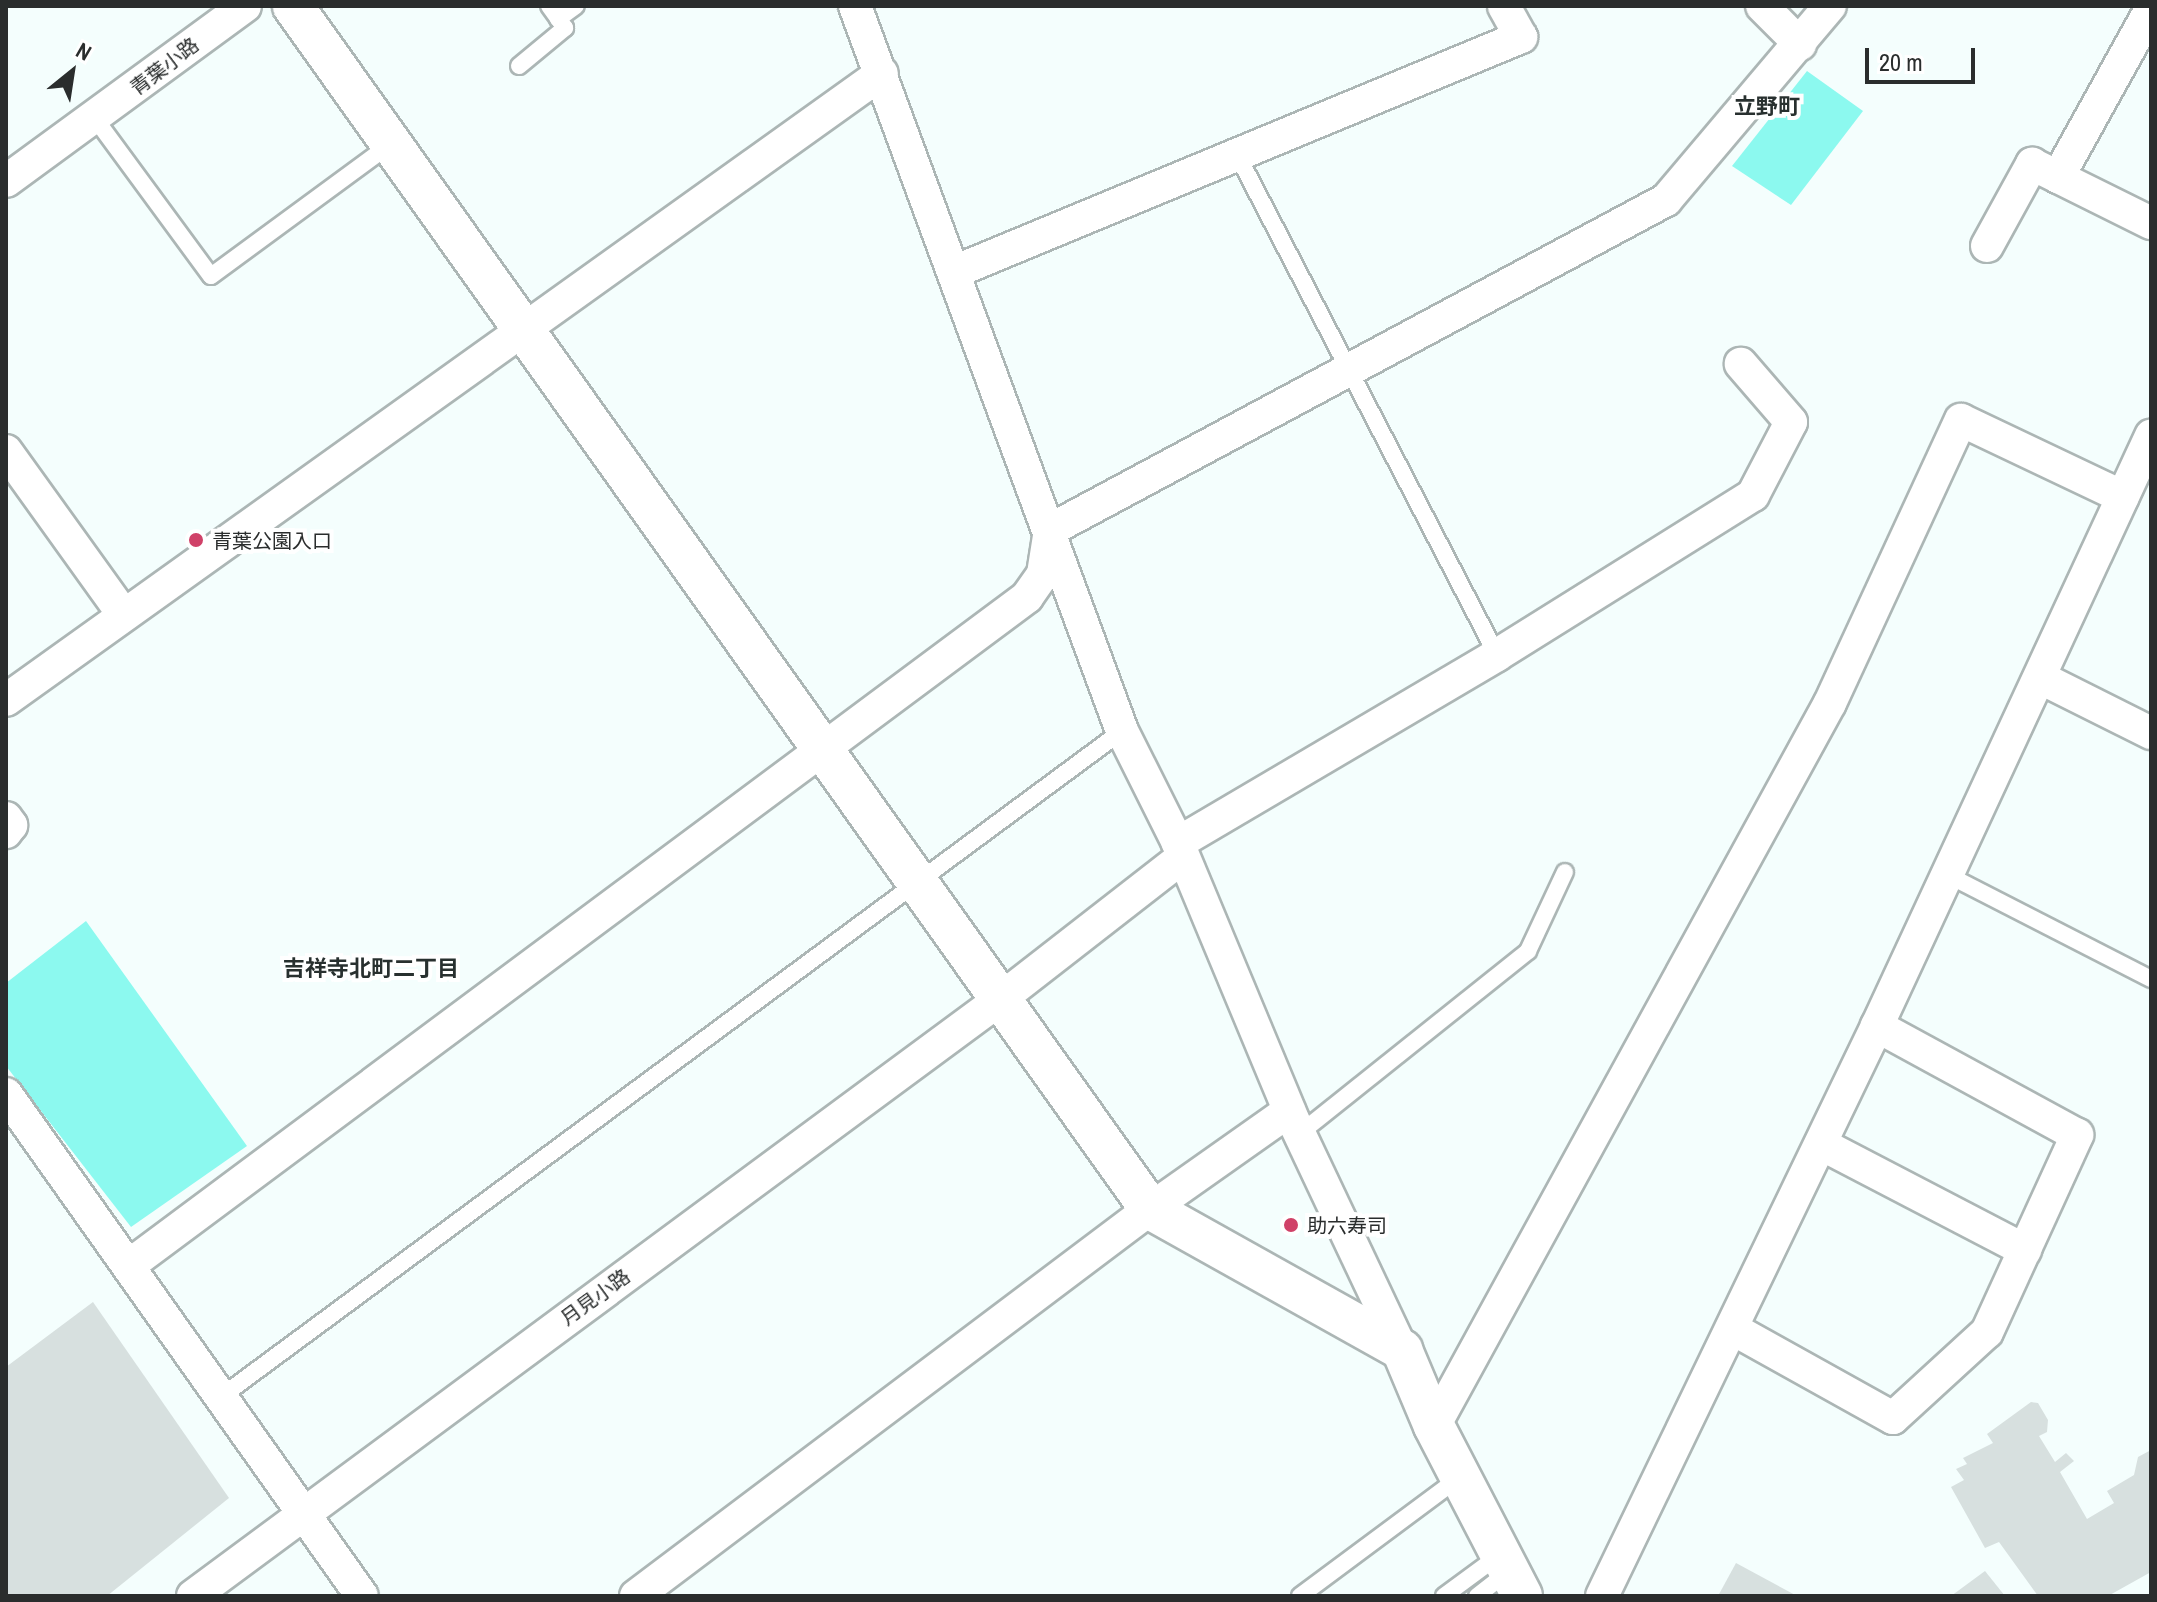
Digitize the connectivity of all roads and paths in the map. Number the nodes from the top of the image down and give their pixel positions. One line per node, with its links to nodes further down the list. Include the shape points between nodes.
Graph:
1 (245, 6): 13 (street, 青葉小路)
2 (293, 6): 14 (street)
3 (576, 6): 9 (lane)
4 (855, 6): 12 (street)
5 (1504, 6): 15 (street, via 1521,37)
6 (1762, 6): 10 (street)
7 (1830, 6): 10 (street)
8 (2151, 9): 16 (street)
9 (554, 13): 11 (lane, via 565,28)
10 (1800, 44): 23 (street, via 1666,200)
11 (519, 66)
12 (882, 73): 20 (street); 21 (street)
13 (94, 117): 14 (lane, via 211,276); 17 (street, 青葉小路)
14 (388, 146): 21 (street)
15 (1239, 158): 20 (street); 23 (lane)
16 (2058, 177): 18 (street); 19 (street, via 2032,164)
17 (6, 181)
18 (2151, 223)
19 (1987, 246)
20 (954, 272): 27 (street)
21 (522, 328): 28 (street); 34 (street)
22 (1741, 364): 29 (street, 月見小路, via 1791,422 1753,495)
23 (1348, 369): 27 (street); 29 (lane)
24 (2151, 436): 26 (street)
25 (6, 451): 28 (street)
26 (2135, 485): 30 (street); 53 (street, via 1961,420 1830,703)
27 (1050, 530): 32 (street); 34 (street, via 1043,574 1027,597)
28 (124, 615): 31 (street)
29 (1497, 655): 37 (street, 月見小路)
30 (2041, 678): 33 (street); 39 (street)
31 (6, 700)
32 (1122, 731): 37 (street); 40 (lane)
33 (2151, 733)
34 (825, 750): 40 (street); 49 (street)
35 (6, 818): 36 (street, via 11,825)
36 (6, 832)
37 (1180, 850): 42 (street, 月見小路); 45 (street)
38 (1565, 872): 45 (lane, via 1528,951)
39 (1948, 875): 41 (lane); 43 (street)
40 (916, 880): 42 (street); 52 (lane)
41 (2151, 979)
42 (999, 1000): 47 (street); 55 (street, 月見小路)
43 (1877, 1026): 46 (street); 48 (street, via 2077,1135)
44 (6, 1094): 49 (street)
45 (1294, 1122): 47 (street); 51 (street)
46 (1821, 1144): 48 (street); 50 (street)
47 (1150, 1209): 51 (street); 59 (street)
48 (2025, 1250): 50 (street, via 1987,1332 1893,1418)
49 (131, 1264): 52 (street)
50 (1733, 1329): 63 (street)
51 (1402, 1350): 53 (street)
52 (222, 1396): 55 (street)
53 (1434, 1426): 54 (street)
54 (1461, 1477): 56 (street); 60 (lane)
55 (302, 1511): 57 (street, 月見小路); 58 (street)
56 (1511, 1573): 61 (lane); 62 (lane)
57 (193, 1596)
58 (362, 1596)
59 (636, 1596)
60 (1300, 1596)
61 (1444, 1596)
62 (1477, 1596)
63 (1602, 1596)

